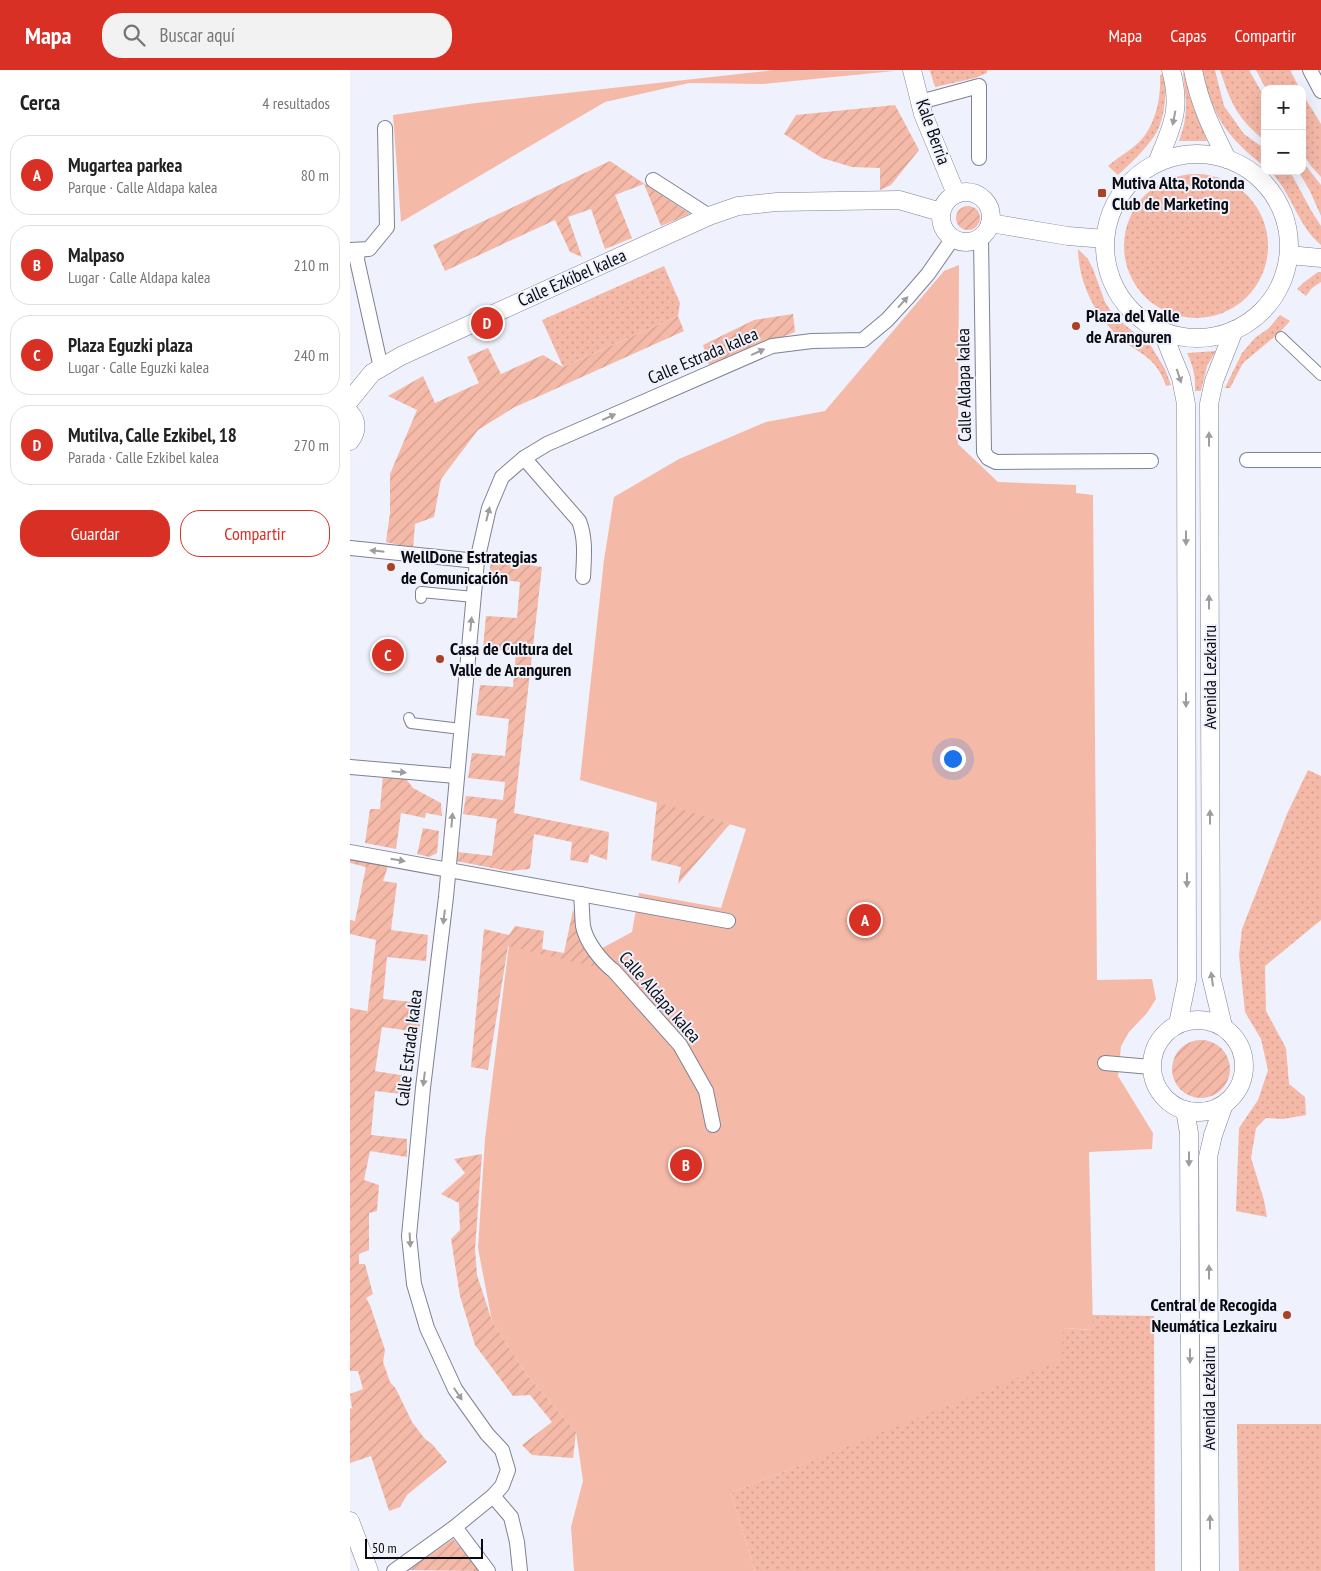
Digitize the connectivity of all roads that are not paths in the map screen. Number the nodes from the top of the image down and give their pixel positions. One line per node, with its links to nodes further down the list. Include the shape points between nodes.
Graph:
1 (912, 70): 6 (street, Kale Berria)
2 (1171, 70): 10 (street, one-way to 10, via 1175,86 1175,120)
3 (1192, 70): 9 (street, via 1209,124)
4 (1310, 70): 5 (street)
5 (1321, 91)
6 (920, 102): 8 (street, via 979,86); 12 (street, Kale Berria)
7 (384, 128): 18 (street, via 387,227 369,249)
8 (979, 158)
9 (1226, 158): 10 (street, via 1180,155); 19 (street, via 1249,169 1267,186 1280,207 1288,230)
10 (1157, 163): 17 (street, via 1137,176 1121,194 1110,216)
11 (654, 180): 14 (street)
12 (956, 194): 13 (street); 15 (street, via 972,193 985,201 990,215)
13 (941, 212): 14 (street, Calle Ezkibel kalea, via 889,200 777,202 738,206); 16 (street, via 943,227)
14 (709, 216): 24 (street, Calle Ezkibel kalea)
15 (986, 230): 16 (street, via 966,242); 17 (street); 32 (street, Calle Aldapa kalea, via 984,452 988,458 996,462)
16 (953, 238): 31 (street, Calle Estrada kalea, one-way to 16, via 547,444 772,346 864,340 909,296)
17 (1105, 239): 22 (street, via 1108,268 1119,294 1137,316)
18 (354, 250): 24 (street)
19 (1289, 255): 20 (street); 21 (street, via 1283,279 1272,300 1255,318)
20 (1321, 258)
21 (1234, 330): 22 (street, via 1210,337 1186,337); 47 (street, Avenida Lezkairu, one-way to 21, via 1211,976 1209,404 1214,381)
22 (1162, 331): 46 (street, Avenida Lezkairu, one-way to 46, via 1186,404 1187,980)
23 (1281, 337): 25 (street)
24 (381, 368): 26 (street, Calle Ezkibel kalea, via 372,373)
25 (1321, 374)
26 (350, 400)
27 (350, 413): 28 (street, via 356,430)
28 (350, 441)
29 (1247, 460): 30 (street)
30 (1321, 460)
31 (521, 461): 34 (street, Calle Estrada kalea, one-way to 31, via 489,508 502,477); 35 (street, via 572,527 582,530 585,551)
32 (1151, 461)
33 (350, 548): 34 (street, one-way to 33)
34 (478, 561): 36 (street, Calle Estrada kalea)
35 (583, 576)
36 (474, 597): 37 (street, via 421,592); 39 (street, Calle Estrada kalea, one-way to 36)
37 (420, 598)
38 (410, 718): 39 (street, via 411,723)
39 (461, 729): 41 (street, Calle Estrada kalea)
40 (350, 767): 41 (street, one-way to 41)
41 (456, 776): 43 (street, Calle Estrada kalea, one-way to 41)
42 (350, 852): 43 (street, one-way to 43)
43 (448, 869): 44 (street); 53 (street, Calle Estrada kalea, one-way to 53, via 409,1236 414,1284 427,1328 455,1389 502,1450 508,1470 502,1486)
44 (582, 894): 45 (street); 52 (street, Calle Aldapa kalea, via 584,928 590,943 606,965 680,1045 706,1091)
45 (728, 921)
46 (1178, 1024): 47 (street, via 1193,1019); 49 (street, via 1158,1042)
47 (1223, 1026): 50 (street, via 1234,1036 1245,1062 1239,1089)
48 (1105, 1063): 49 (street)
49 (1151, 1067): 51 (street, via 1162,1095)
50 (1223, 1107): 51 (street, via 1207,1112); 61 (street, Avenida Lezkairu, one-way to 50, via 1208,1157)
51 (1185, 1110): 60 (street, Avenida Lezkairu, one-way to 60, via 1189,1133)
52 (713, 1125)
53 (493, 1496): 55 (street, Calle Estrada kalea); 59 (street, via 511,1517)
54 (350, 1521): 56 (street)
55 (455, 1527): 57 (street, Calle Estrada kalea); 58 (street)
56 (369, 1571)
57 (394, 1571)
58 (488, 1571)
59 (520, 1571)
60 (1191, 1571)
61 (1210, 1571)

